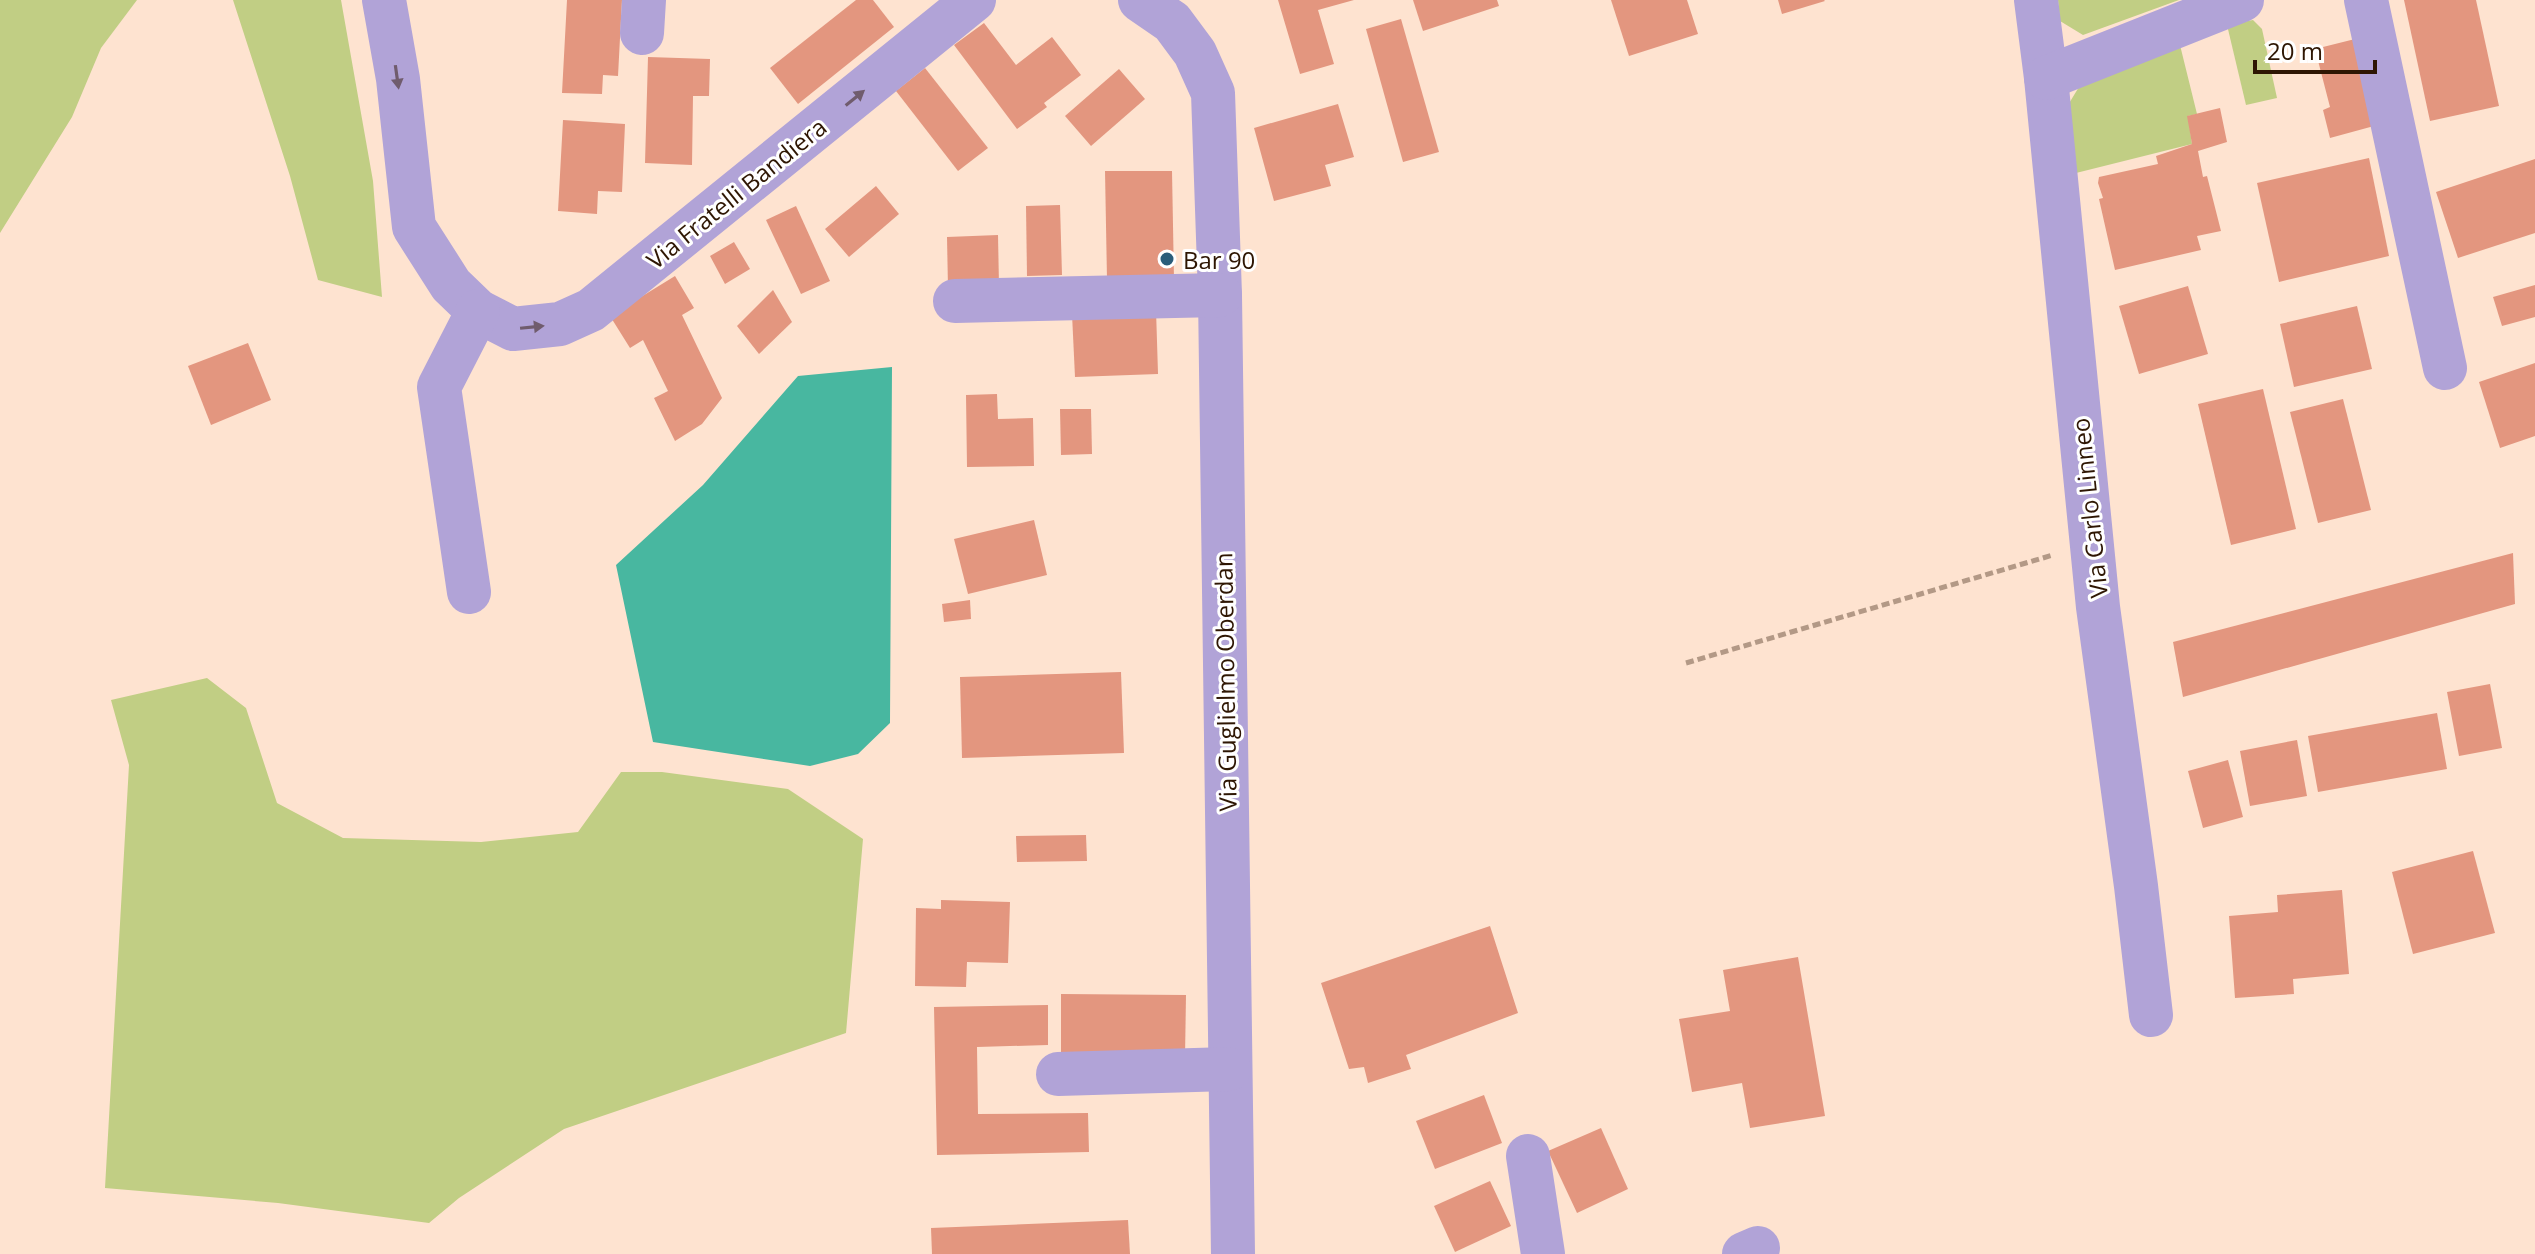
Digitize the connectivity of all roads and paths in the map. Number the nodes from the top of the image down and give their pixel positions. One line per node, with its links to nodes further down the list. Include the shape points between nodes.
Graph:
1 (384, 0): 10 (street, Via Fratelli Bandiera, one-way to 10, via 414,227 451,285)
2 (974, 0): 10 (street, Via Fratelli Bandiera, one-way to 2, via 513,329 560,324 591,310)
3 (2036, 0): 7 (street, Via Carlo Linneo)
4 (2242, 0): 7 (street)
5 (2366, 0): 11 (street)
6 (1166, 7): 8 (street, Via Guglielmo Oberdan, via 1213,93)
7 (2046, 78): 12 (street, Via Carlo Linneo)
8 (1220, 295): 9 (street); 16 (street, Via Guglielmo Oberdan)
9 (955, 301)
10 (478, 311): 13 (street, via 439,387)
11 (2445, 368)
12 (2092, 544): 14 (path); 15 (street, Via Carlo Linneo)
13 (469, 592)
14 (1686, 663)
15 (2151, 1015)
16 (1229, 1069): 17 (street); 19 (street, Via Guglielmo Oberdan)
17 (1058, 1074)
18 (1528, 1156): 20 (street)
19 (1233, 1254)
20 (1543, 1254)

